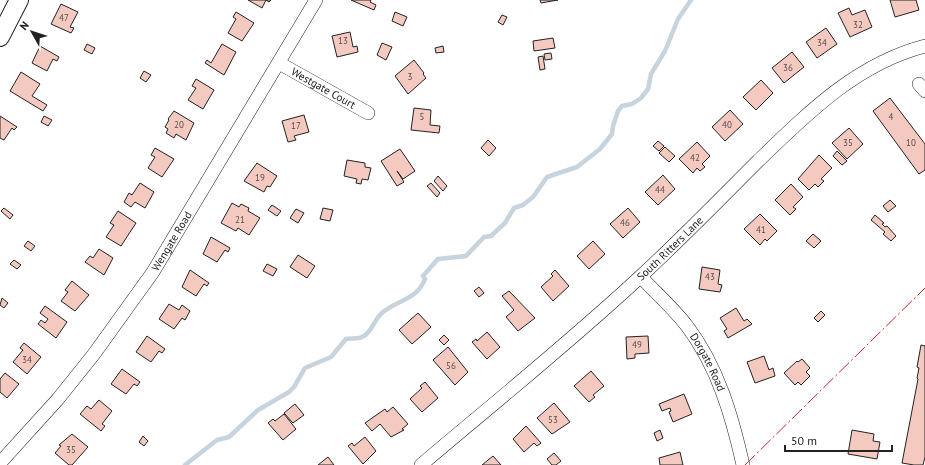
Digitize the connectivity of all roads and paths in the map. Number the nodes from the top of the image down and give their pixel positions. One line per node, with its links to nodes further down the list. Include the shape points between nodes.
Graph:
1 (19, 0): 3 (street)
2 (316, 0): 5 (street, Wengate Road)
3 (0, 37)
4 (925, 46): 7 (street, South Ritters Lane, via 887,59 834,91 802,118)
5 (279, 63): 6 (street, Westgate Court); 8 (street, Wengate Road, via 177,235 126,311 58,399)
6 (368, 113)
7 (641, 277): 9 (street, South Ritters Lane); 10 (street, Dorgate Road, via 687,326 710,363 729,408)
8 (0, 463)
9 (421, 465)
10 (743, 465)

